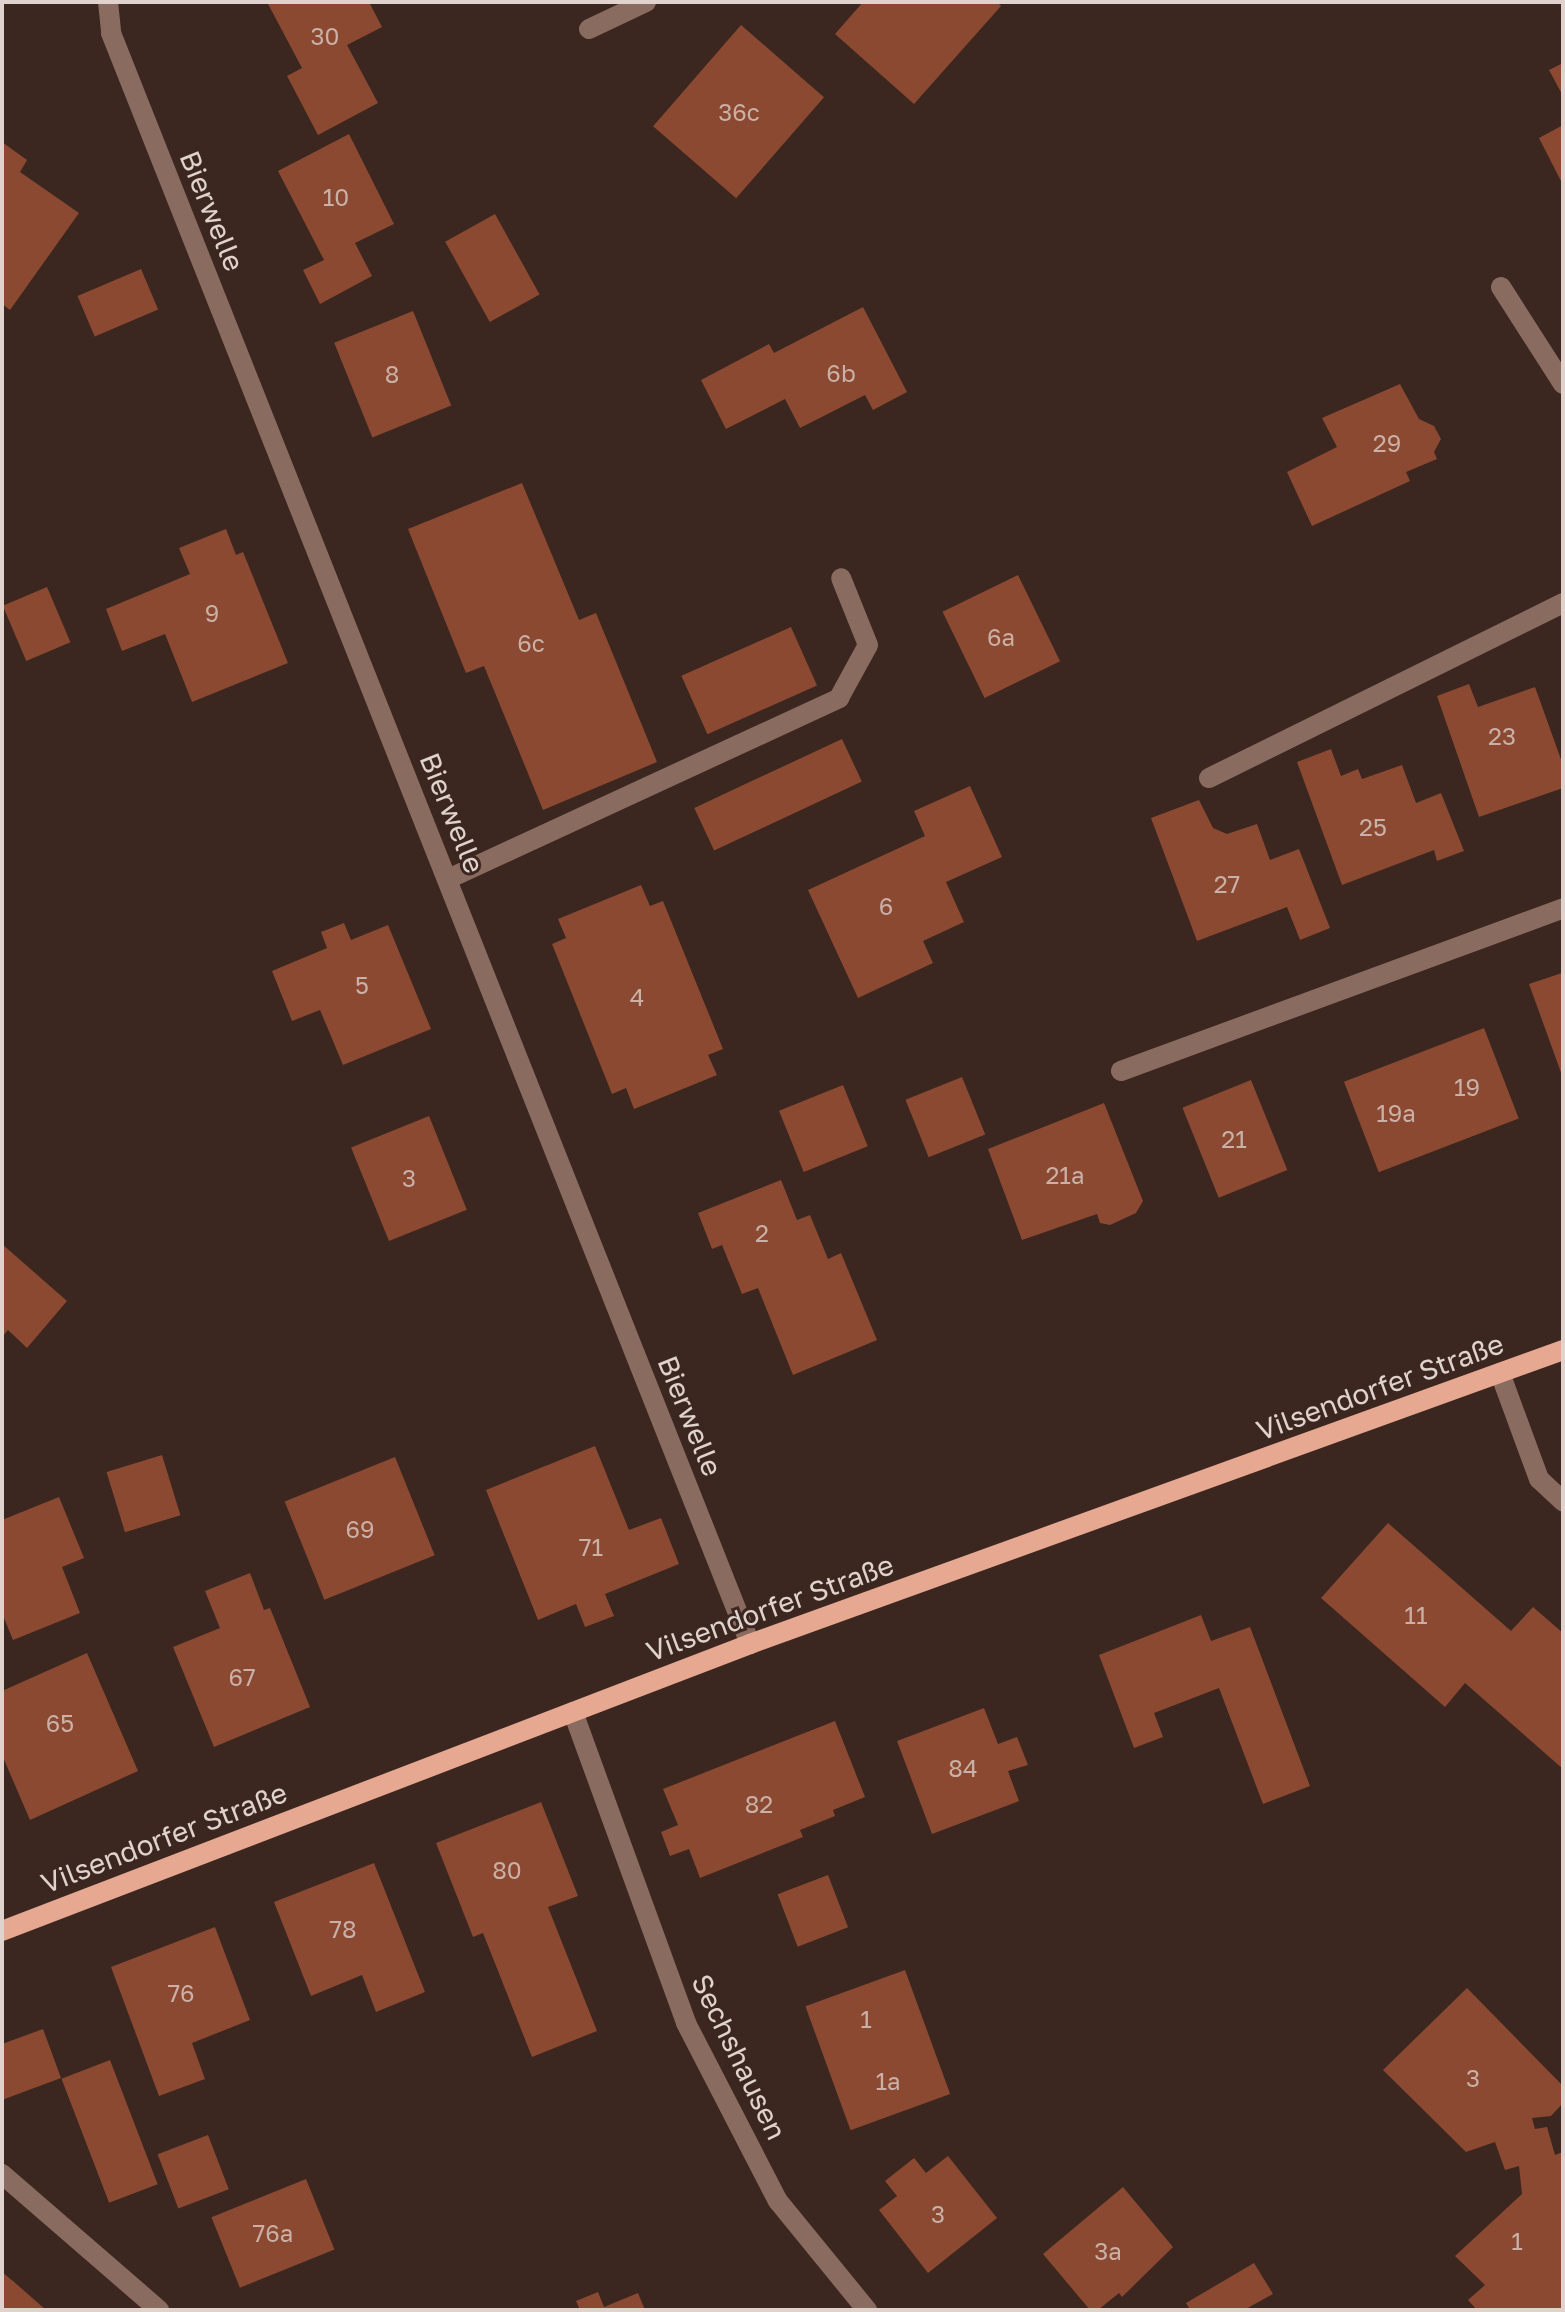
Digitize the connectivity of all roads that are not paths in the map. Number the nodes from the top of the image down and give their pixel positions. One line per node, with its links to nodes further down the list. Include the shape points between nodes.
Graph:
1 (108, 2): 9 (street, Bierwelle, via 111,33)
2 (646, 2): 3 (street)
3 (589, 29)
4 (1501, 287): 5 (street)
5 (1563, 384)
6 (841, 578): 9 (street, via 868,645 839,698)
7 (1563, 603): 8 (street)
8 (1209, 778)
9 (448, 879): 15 (street, Bierwelle)
10 (1563, 908): 11 (street)
11 (1121, 1071)
12 (1563, 1350): 13 (main road, Vilsendorfer Straße)
13 (1500, 1373): 14 (street, via 1539,1479); 15 (main road, Vilsendorfer Straße)
14 (1563, 1501)
15 (750, 1644): 16 (main road, Vilsendorfer Straße)
16 (573, 1712): 17 (main road, Vilsendorfer Straße); 20 (street, Sechshausen, via 686,2023 778,2201)
17 (2, 1931)
18 (2, 2174): 19 (street)
19 (159, 2310)
20 (867, 2310)

